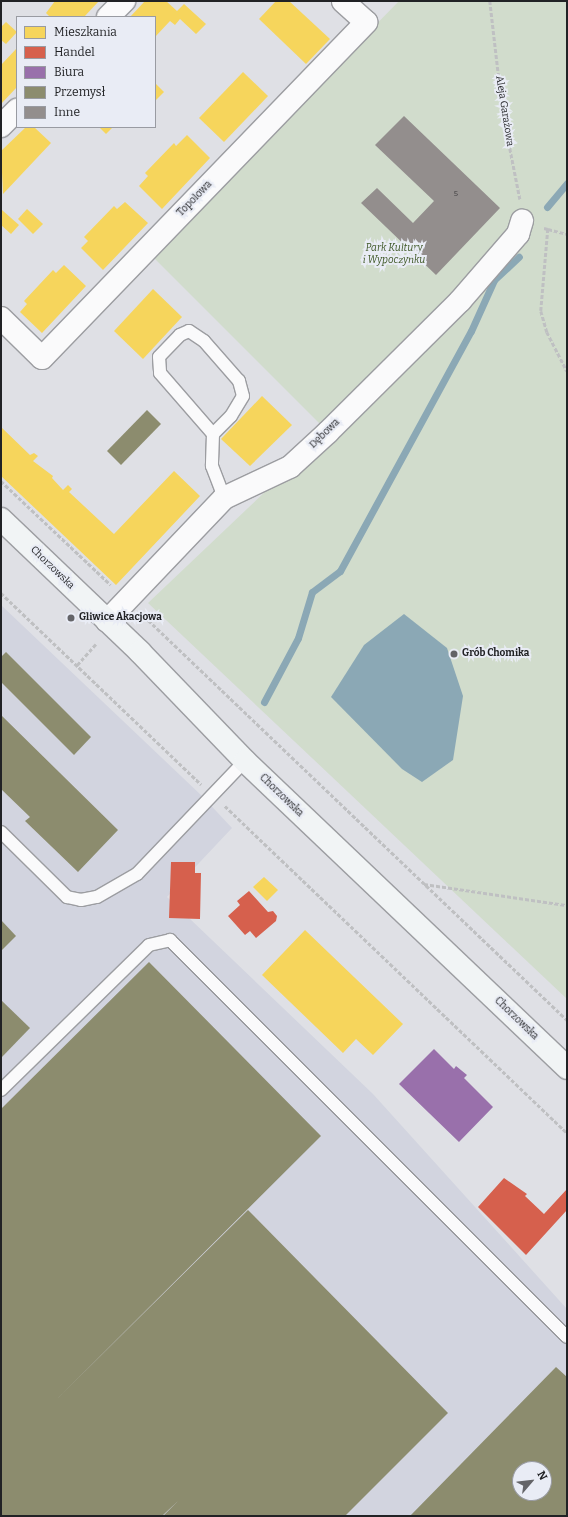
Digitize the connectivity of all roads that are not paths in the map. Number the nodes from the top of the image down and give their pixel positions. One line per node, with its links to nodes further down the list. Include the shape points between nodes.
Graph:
1 (124, 1): 3 (street)
2 (344, 1): 7 (street, Topolowa, via 366,22 42,358)
3 (109, 16)
4 (16, 111): 5 (street)
5 (1, 126)
6 (522, 221): 9 (street, Dębowa, via 518,234 460,301 328,432 290,467)
7 (1, 318)
8 (213, 434): 8 (lane, via 160,373 159,357 180,335 189,331 204,341 239,381 243,396 231,416); 9 (lane, via 212,466)
9 (224, 498): 11 (street, Dębowa)
10 (1, 519): 11 (main road, Chorzowska)
11 (107, 621): 12 (main road, Chorzowska)
12 (245, 761): 13 (lane, via 137,874 97,897 81,900 67,897); 14 (main road, Chorzowska)
13 (1, 832)
14 (567, 1068)
15 (1, 1090): 16 (lane, via 149,945 170,940)
16 (567, 1337)

